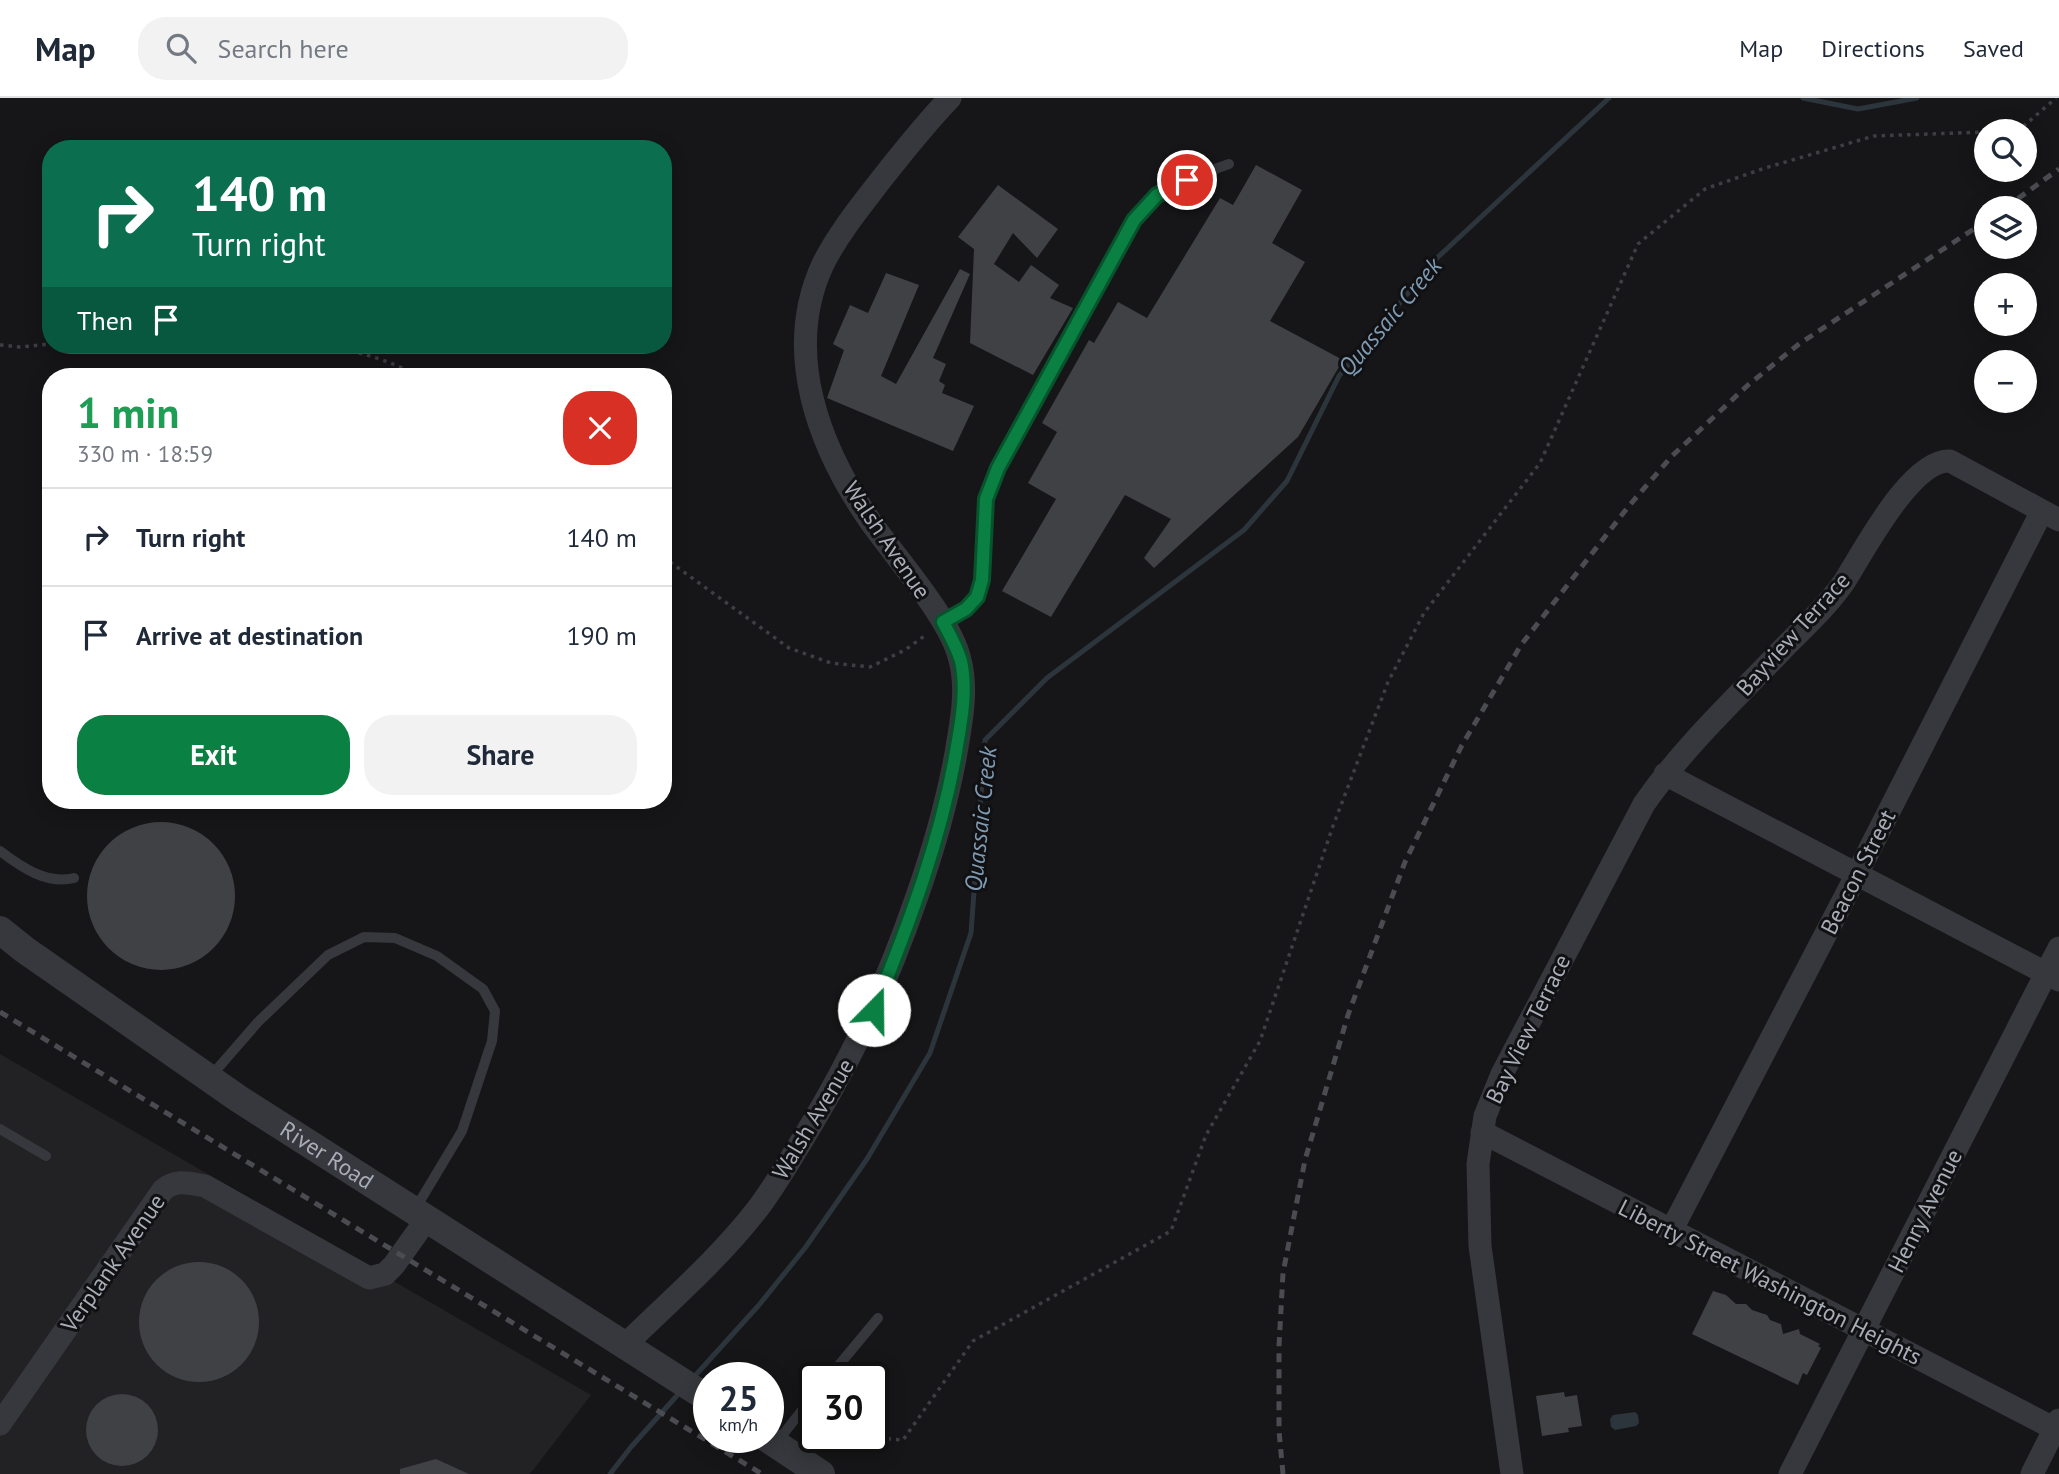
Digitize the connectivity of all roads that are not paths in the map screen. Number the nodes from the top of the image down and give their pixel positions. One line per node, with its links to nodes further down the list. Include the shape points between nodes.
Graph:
1 (950, 98): 4 (street, Walsh Avenue, via 859,208 823,265 812,293 805,354 818,420 833,458 868,518)
2 (1229, 164): 4 (lane, via 1157,195 1134,220 998,468 986,499 977,597)
3 (2050, 516): 5 (street, Bayview Terrace, via 1950,461 1929,467 1908,484 1834,594); 7 (street, Beacon Street)
4 (943, 622): 20 (street, Walsh Avenue, via 956,646 963,688 951,784 932,854 874,1010 849,1061 761,1204 729,1244)
5 (1665, 774): 7 (street); 14 (street, Bay View Terrace, via 1644,804 1502,1074)
6 (0, 851): 8 (lane, via 34,874 64,881)
7 (1857, 874): 11 (street); 17 (street, Beacon Street)
8 (74, 877)
9 (0, 930): 12 (street, River Road)
10 (2059, 948): 11 (street, Henry Avenue)
11 (2052, 976): 19 (street, Henry Avenue)
12 (209, 1079): 16 (street, River Road); 16 (lane, via 258,1022 328,955 364,937 395,938 437,956 483,989 495,1011 492,1041 462,1131)
13 (0, 1129): 15 (lane)
14 (1482, 1132): 17 (street, Liberty Street Washington Heights); 29 (street, Bay View Terrace, via 1480,1246)
15 (46, 1156)
16 (420, 1216): 20 (street, River Road); 24 (street, Verplank Avenue, via 385,1274 369,1278 205,1186 170,1184)
17 (1671, 1231): 19 (street, Liberty Street Washington Heights)
18 (878, 1318): 21 (lane)
19 (1863, 1331): 26 (street, Liberty Street Washington Heights); 30 (street, Henry Avenue)
20 (624, 1346): 22 (street, River Road)
21 (841, 1362)
22 (693, 1389)
23 (798, 1411): 25 (lane)
24 (0, 1424)
25 (784, 1426)
26 (2058, 1427): 31 (street)
27 (784, 1449): 28 (street)
28 (821, 1474)
29 (1512, 1474)
30 (1790, 1474)
31 (2032, 1474)

